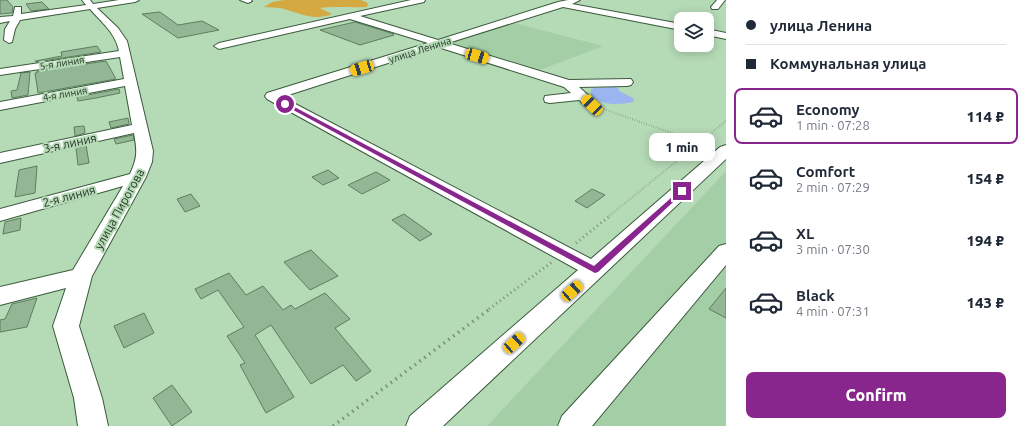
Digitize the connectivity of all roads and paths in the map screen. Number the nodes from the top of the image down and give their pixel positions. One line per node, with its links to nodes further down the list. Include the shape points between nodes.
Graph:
1 (135, 0): 5 (street)
2 (420, 0): 9 (street)
3 (576, 0): 6 (street, улица Ленина)
4 (721, 0): 8 (street)
5 (89, 3): 10 (street); 20 (street, улица Пирогова, via 118,32)
6 (562, 4): 12 (street); 18 (street, улица Ленина)
7 (18, 6): 10 (street)
8 (715, 6)
9 (350, 16): 18 (street); 19 (street)
10 (17, 17): 11 (street); 13 (street)
11 (0, 20)
12 (674, 26)
13 (10, 29): 14 (street); 17 (street)
14 (0, 31)
15 (714, 33): 16 (street)
16 (726, 36)
17 (9, 40)
18 (437, 44): 24 (street); 37 (street, улица Ленина, via 271,96)
19 (219, 46)
20 (124, 53): 21 (street, 5-я линия); 22 (street, улица Пирогова)
21 (3, 68)
22 (130, 82): 28 (street, 4-я линия); 30 (street, улица Пирогова)
23 (626, 82): 24 (street)
24 (568, 84): 25 (street)
25 (582, 96): 26 (street); 27 (street)
26 (550, 99)
27 (592, 105): 31 (path)
28 (0, 106)
29 (726, 121): 31 (path)
30 (140, 127): 33 (street, 3-я линия); 34 (street, улица Пирогова, via 145,151 144,162)
31 (700, 143): 32 (path); 37 (path)
32 (726, 151): 38 (street)
33 (0, 158)
34 (137, 177): 35 (street, 2-я линия); 39 (street, улица Пирогова)
35 (0, 215)
36 (726, 251): 44 (street)
37 (564, 254): 38 (street, улица Ленина); 42 (path)
38 (595, 270): 43 (street)
39 (81, 276): 40 (street); 41 (street, улица Пирогова, via 66,326 88,398)
40 (0, 296)
41 (93, 426)
42 (333, 426)
43 (421, 426)
44 (573, 426)

